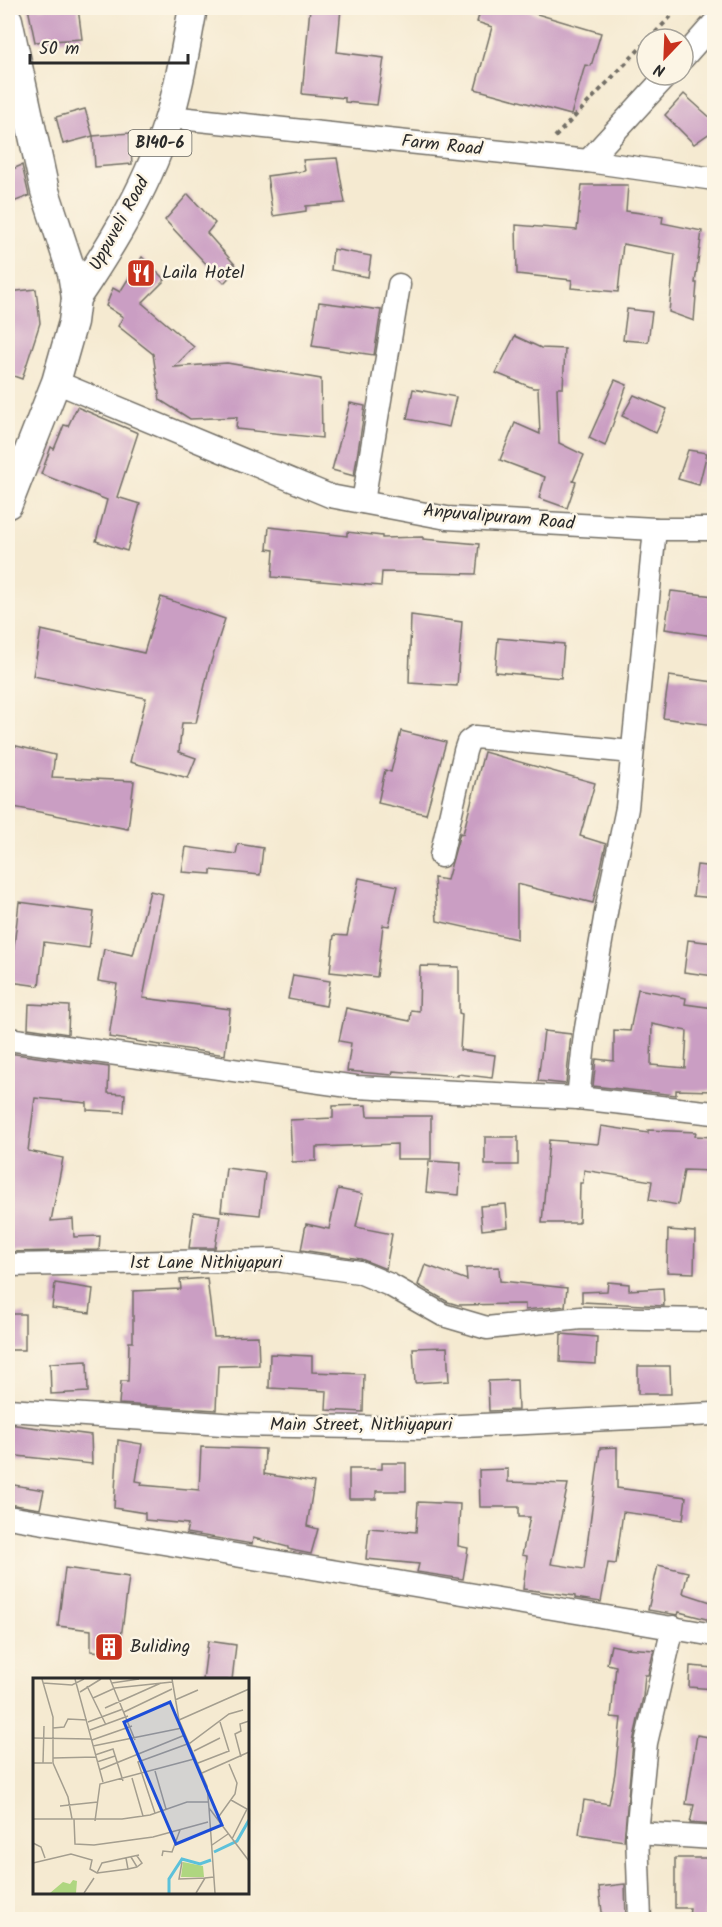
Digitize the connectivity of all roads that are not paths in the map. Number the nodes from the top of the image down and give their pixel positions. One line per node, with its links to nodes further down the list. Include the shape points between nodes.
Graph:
1 (193, 8): 7 (main road, Uppuveli Road / B140-6)
2 (8, 20): 6 (main road)
3 (714, 23): 4 (street)
4 (695, 44)
5 (656, 87): 8 (street)
6 (16, 98): 11 (main road, via 72,273)
7 (170, 117): 8 (street, Farm Road); 11 (main road, Uppuveli Road / B140-6, via 133,203)
8 (588, 161): 9 (street, Farm Road)
9 (714, 179)
10 (399, 285): 13 (street)
11 (75, 298): 12 (main road, via 73,322)
12 (56, 382): 13 (street, Anpuvalipuram Road, via 330,496); 14 (main road)
13 (363, 502): 15 (street, Anpuvalipuram Road, via 447,518)
14 (8, 504)
15 (655, 529): 16 (street, Anpuvalipuram Road); 17 (street)
16 (714, 529)
17 (632, 752): 18 (street, via 475,737 465,751); 20 (street, via 627,808 585,1034)
18 (441, 856)
19 (8, 1039): 20 (street, via 356,1087)
20 (578, 1098): 21 (street)
21 (714, 1113)
22 (8, 1265): 23 (street, 1st Lane Nithiyapuri, via 276,1260 359,1272 443,1315 487,1328 581,1318)
23 (714, 1320)
24 (8, 1410): 25 (street, Main Street, Nithiyapuri, via 238,1425 420,1428)
25 (714, 1414)
26 (8, 1517): 27 (street)
27 (673, 1627): 28 (street); 29 (street, via 646,1743)
28 (714, 1635)
29 (637, 1833): 30 (street); 31 (street)
30 (714, 1838)
31 (640, 1920)

